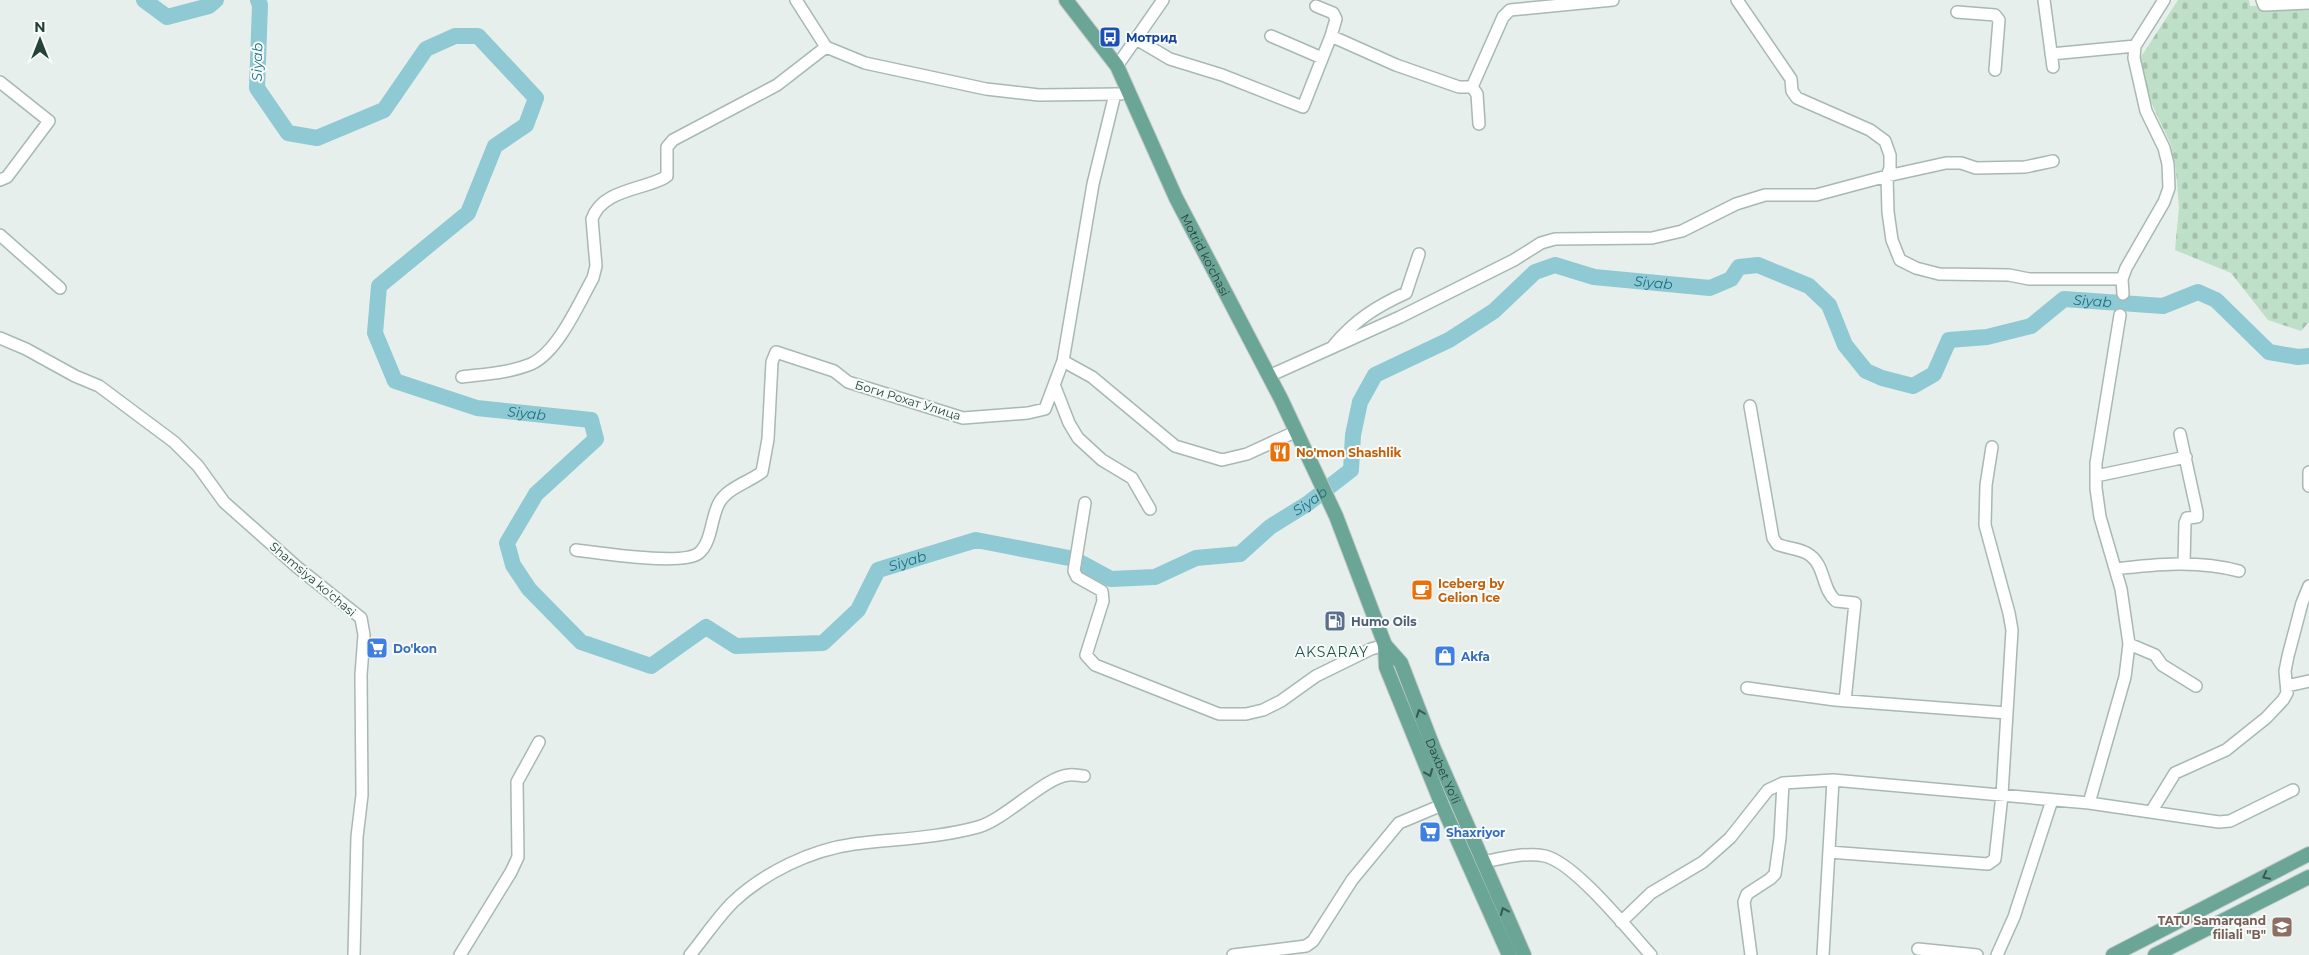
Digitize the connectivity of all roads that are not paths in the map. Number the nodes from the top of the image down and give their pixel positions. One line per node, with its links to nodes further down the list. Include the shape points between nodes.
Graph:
1 (1066, 0): 19 (main road, Motrid ko'chasi)
2 (1163, 0): 14 (street)
3 (1613, 0): 23 (street, via 1510,10 1503,17)
4 (1737, 0): 28 (street, via 1791,79 1796,98 1870,130 1885,140 1890,155)
5 (2044, 0): 17 (street)
6 (2164, 0): 15 (street)
7 (2262, 0): 9 (street, via 2264,5)
8 (798, 1): 16 (street)
9 (2309, 3)
10 (1316, 6): 13 (street, via 1333,13 1336,19)
11 (1956, 12): 21 (street, via 1995,14 2000,20)
12 (1271, 36): 18 (street)
13 (1331, 36): 18 (street); 23 (street, via 1396,65 1459,87)
14 (1136, 39): 18 (street, via 1170,59 1222,75 1303,107); 19 (street)
15 (2135, 46): 17 (street); 32 (street, via 2140,91 2164,148 2169,188)
16 (826, 47): 24 (street, via 865,63 986,89 1039,95); 40 (street, via 777,85 672,140 667,147 667,176 617,193 595,213 592,219 594,278 550,350 532,364)
17 (2051, 54): 20 (street)
18 (1322, 58)
19 (1117, 66): 25 (main road, Motrid ko'chasi)
20 (2054, 67)
21 (1995, 70)
22 (0, 82): 29 (street, via 49,122 7,177)
23 (1472, 87): 26 (street, via 1478,94)
24 (1115, 94): 25 (street); 38 (street, Боги Рохат Улица, via 1093,184)
25 (1130, 94): 39 (main road, Motrid ko'chasi, via 1176,198)
26 (1478, 124)
27 (2053, 161): 28 (street, via 2025,167 1976,168 1946,163)
28 (1886, 176): 32 (street, via 1892,240 1900,260 1916,268 1939,274 2008,275 2019,279); 37 (street, via 1816,195 1765,195 1736,204 1682,230 1652,238 1555,239 1541,243 1514,260)
29 (0, 180)
30 (0, 235): 33 (street)
31 (1420, 254): 37 (street, via 1406,293 1350,326)
32 (2122, 280): 34 (street)
33 (60, 288)
34 (2123, 294)
35 (2120, 315): 48 (street)
36 (0, 338): 82 (street, Shamsiya ko'chasi, via 99,386 174,442 198,466 224,502 361,618 364,635 362,795 357,837)
37 (1332, 348): 39 (street)
38 (1064, 361): 41 (street, Боги Рохат Улица); 43 (street, via 1092,377 1175,446 1222,460 1247,454)
39 (1269, 376): 43 (main road, Motrid ko'chasi)
40 (462, 377)
41 (1055, 387): 51 (street, via 1078,438 1102,460 1132,478); 53 (street, Боги Рохат Улица, via 1045,409 963,418 848,382 834,371 776,352 772,362 768,439 762,472 724,496 698,554 648,559)
42 (1750, 406): 64 (street, via 1773,538 1777,544 1815,559 1828,591 1836,601 1855,603)
43 (1297, 431): 52 (main road, Motrid ko'chasi)
44 (2180, 434): 46 (street)
45 (1992, 447): 65 (street, via 1986,485 1985,526 2012,630)
46 (2186, 457): 48 (street); 54 (street, via 2197,517 2187,518 2185,523)
47 (2309, 472): 49 (street)
48 (2096, 476): 55 (street, via 2100,517)
49 (2309, 486)
50 (1085, 503): 59 (street, via 1074,571 1102,591 1103,601 1086,655 1095,665 1219,714 1246,714 1263,710 1316,676)
51 (1150, 508)
52 (1336, 516): 59 (main road, Daxbet Yo'li)
53 (576, 550)
54 (2184, 564): 55 (street); 56 (street, via 2214,564)
55 (2115, 569): 58 (street)
56 (2238, 571)
57 (2309, 586): 62 (street, via 2288,656)
58 (2129, 644): 61 (street, via 2155,654 2162,665); 73 (street, via 2125,677)
59 (1385, 645): 74 (main road, Daxbet Yo'li, one-way to 74, via 1386,666); 78 (main road, Daxbet Yo'li, one-way to 59, via 1434,750 1401,663)
60 (2309, 681): 62 (street)
61 (2196, 686)
62 (2287, 686): 75 (street, via 2283,700 2266,718 2226,750 2175,773)
63 (1747, 688): 64 (street)
64 (1845, 700): 65 (street)
65 (2007, 713): 71 (street)
66 (539, 742): 83 (street, via 517,782 518,857)
67 (1084, 776): 84 (street, via 1070,774 1059,777 980,827 923,838 834,848 767,875 731,904)
68 (1833, 780): 69 (street); 71 (street); 76 (street)
69 (1782, 783): 80 (street, via 1768,790 1730,838 1703,862 1651,893); 89 (street, via 1775,874 1747,894 1744,902)
70 (2293, 790): 75 (street, via 2225,822)
71 (2002, 795): 72 (street); 76 (street, via 1996,855 1992,863)
72 (2052, 800): 73 (street); 92 (street, via 2014,917)
73 (2089, 803): 75 (street)
74 (1442, 805): 85 (street, via 1399,823 1352,880 1313,942 1306,946); 86 (main road, Daxbet Yo'li)
75 (2151, 812)
76 (1829, 852): 90 (street)
77 (2309, 854): 93 (main road, one-way to 93)
78 (1484, 862): 80 (street, via 1531,856 1558,861); 87 (main road, Daxbet Yo'li, one-way to 78)
79 (2309, 877): 94 (main road)
80 (1620, 922): 88 (street)
81 (1918, 949): 91 (street)
82 (354, 955)
83 (460, 955)
84 (690, 955)
85 (1233, 955)
86 (1509, 955)
87 (1524, 955)
88 (1651, 955)
89 (1751, 955)
90 (1823, 955)
91 (1977, 955)
92 (1997, 955)
93 (2113, 955)
94 (2155, 955)

